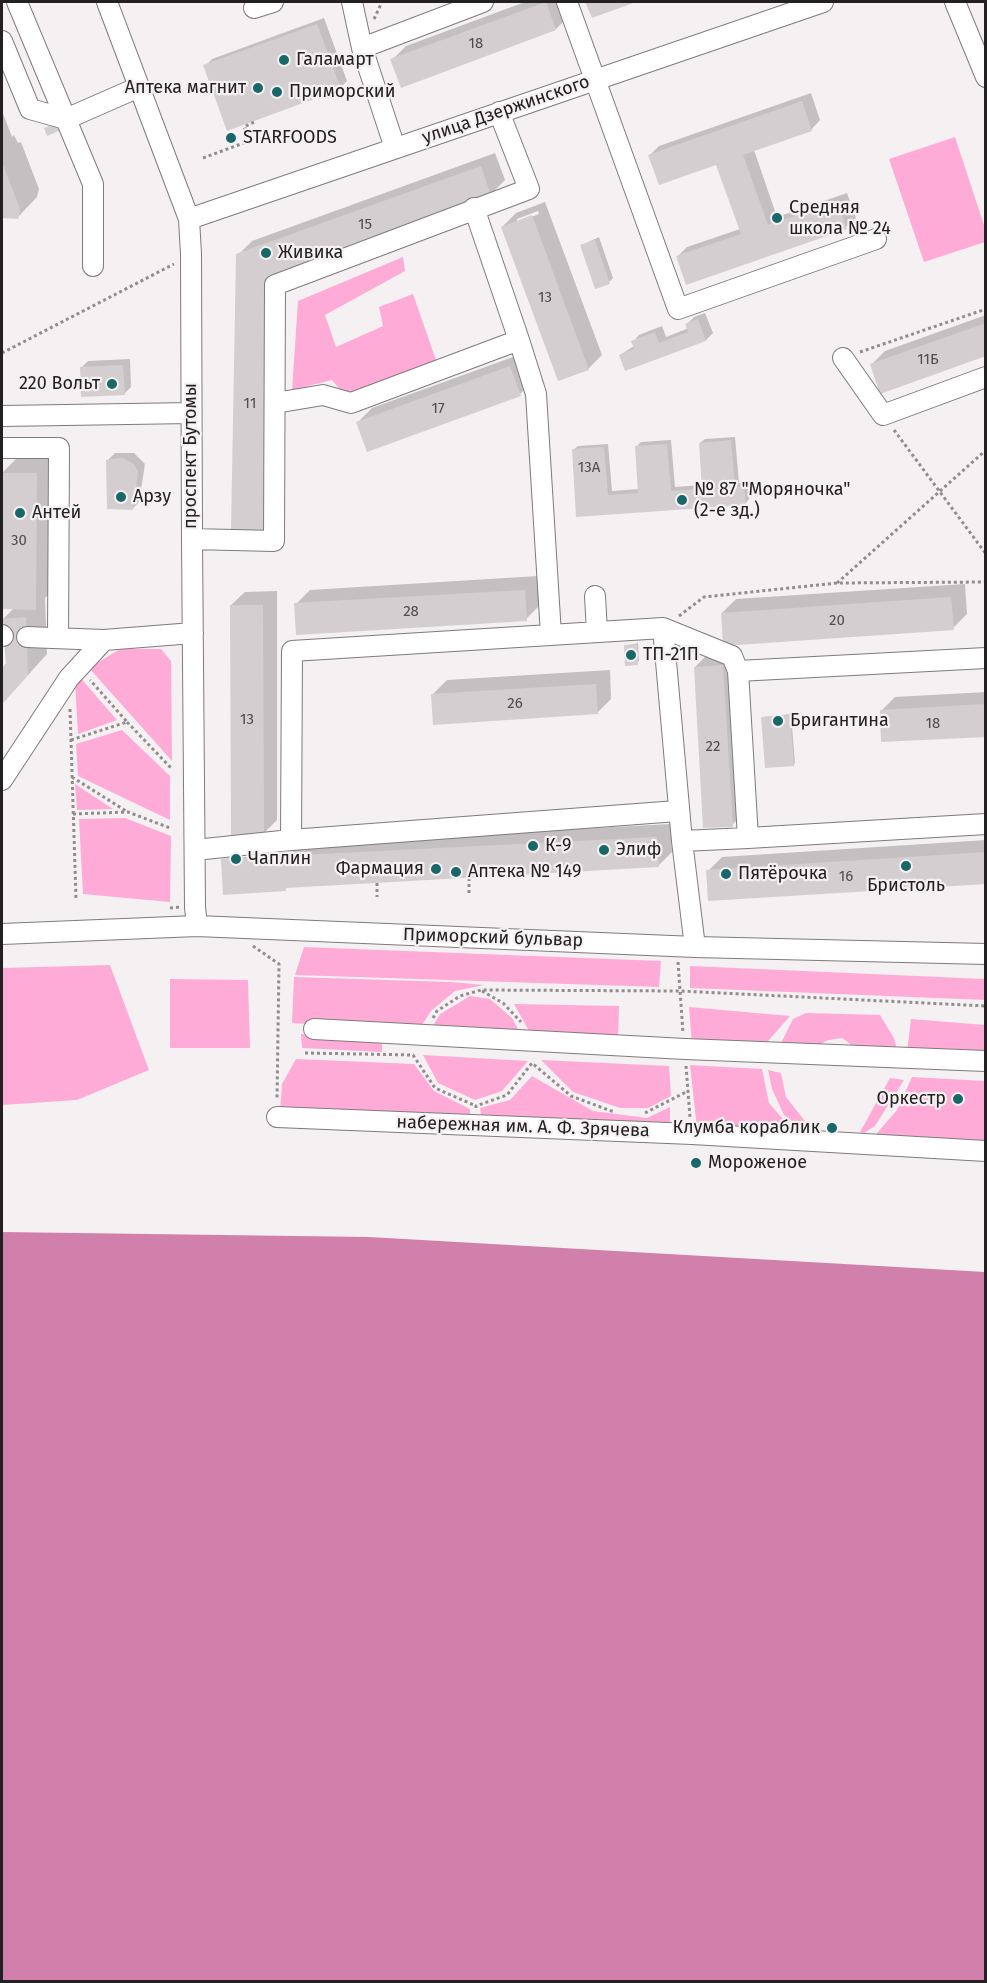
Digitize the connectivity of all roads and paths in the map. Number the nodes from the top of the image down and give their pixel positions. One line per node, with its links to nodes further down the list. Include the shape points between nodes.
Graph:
1 (17, 2): 16 (street)
2 (107, 2): 14 (street, проспект Бутомы)
3 (273, 2): 9 (street)
4 (352, 2): 11 (street)
5 (483, 2): 11 (street)
6 (567, 2): 13 (street)
7 (823, 2): 13 (street, улица Дзержинского)
8 (955, 2): 12 (street)
9 (254, 8)
10 (2, 41): 16 (street, via 30,109)
11 (362, 48): 18 (street)
12 (986, 77)
13 (594, 80): 15 (street, улица Дзержинского); 22 (street, via 678,309)
14 (139, 87): 16 (street); 21 (street, проспект Бутомы)
15 (500, 112): 18 (street, улица Дзержинского); 20 (street, via 529,189)
16 (66, 119): 24 (street, via 93,184)
17 (255, 120): 19 (path, via 244,127 249,141)
18 (395, 148): 21 (street, улица Дзержинского)
19 (203, 158)
20 (474, 208): 26 (street); 30 (street, via 275,285)
21 (189, 219): 31 (street, проспект Бутомы)
22 (876, 239)
23 (181, 261): 27 (path)
24 (93, 266)
25 (986, 309): 28 (path)
26 (519, 340): 30 (street, via 351,403 323,395); 47 (street, via 536,394)
27 (2, 353)
28 (843, 358): 33 (street)
29 (986, 377): 33 (street)
30 (275, 403): 39 (street, via 274,541)
31 (190, 413): 32 (street); 39 (street, проспект Бутомы)
32 (60, 415): 34 (street); 36 (street)
33 (884, 415): 38 (path)
34 (2, 416)
35 (2, 448): 36 (street)
36 (59, 448): 49 (street)
37 (986, 450): 38 (path)
38 (939, 491): 40 (path); 42 (path)
39 (192, 539): 46 (street, проспект Бутомы)
40 (986, 554)
41 (986, 582): 42 (path)
42 (837, 583): 44 (path, via 704,597)
43 (595, 596): 45 (street)
44 (663, 628): 45 (street); 52 (street, via 732,656); 59 (street)
45 (597, 632): 47 (street)
46 (193, 633): 50 (street); 67 (street, проспект Бутомы)
47 (551, 635): 65 (street, via 292,651)
48 (27, 637): 49 (street)
49 (58, 638): 50 (street)
50 (104, 640): 53 (street)
51 (986, 658): 52 (street)
52 (738, 672): 64 (street)
53 (74, 673): 54 (path); 55 (path); 58 (street)
54 (127, 722): 55 (path); 56 (path)
55 (71, 740): 57 (path)
56 (172, 769)
57 (72, 777): 60 (path); 61 (path)
58 (2, 780)
59 (677, 811): 65 (street); 66 (street)
60 (128, 812): 61 (path); 63 (path)
61 (73, 814): 72 (path)
62 (986, 824): 64 (street)
63 (170, 828)
64 (748, 838): 66 (street)
65 (291, 840): 67 (street)
66 (682, 841): 76 (street)
67 (195, 850): 73 (street, проспект Бутомы)
68 (469, 878): 70 (path)
69 (377, 883): 71 (path)
70 (469, 894)
71 (377, 897)
72 (76, 899)
73 (197, 926): 74 (street, Приморский бульвар); 76 (street, Приморский бульвар)
74 (2, 934)
75 (251, 945): 91 (path, via 279,964)
76 (686, 946): 77 (street, Приморский бульвар); 79 (path)
77 (986, 954)
78 (481, 990): 79 (path); 82 (path, via 460,996 437,1011); 83 (path, via 503,1003 520,1020)
79 (680, 991): 80 (path); 84 (path)
80 (986, 1006)
81 (314, 1029): 82 (street)
82 (422, 1035): 83 (street)
83 (530, 1041): 84 (street)
84 (684, 1049): 86 (street); 87 (path)
85 (305, 1053): 90 (path, via 413,1055 435,1088)
86 (986, 1060)
87 (688, 1090): 89 (path, via 647,1113); 92 (path)
88 (623, 1112): 90 (path, via 612,1112 571,1096 532,1063 507,1095)
89 (635, 1113)
90 (475, 1115): 91 (street, набережная им. А. Ф. Зрячева); 92 (street, набережная им. А. Ф. Зрячева)
91 (277, 1117)
92 (692, 1134): 93 (street, набережная им. А. Ф. Зрячева)
93 (986, 1151)

